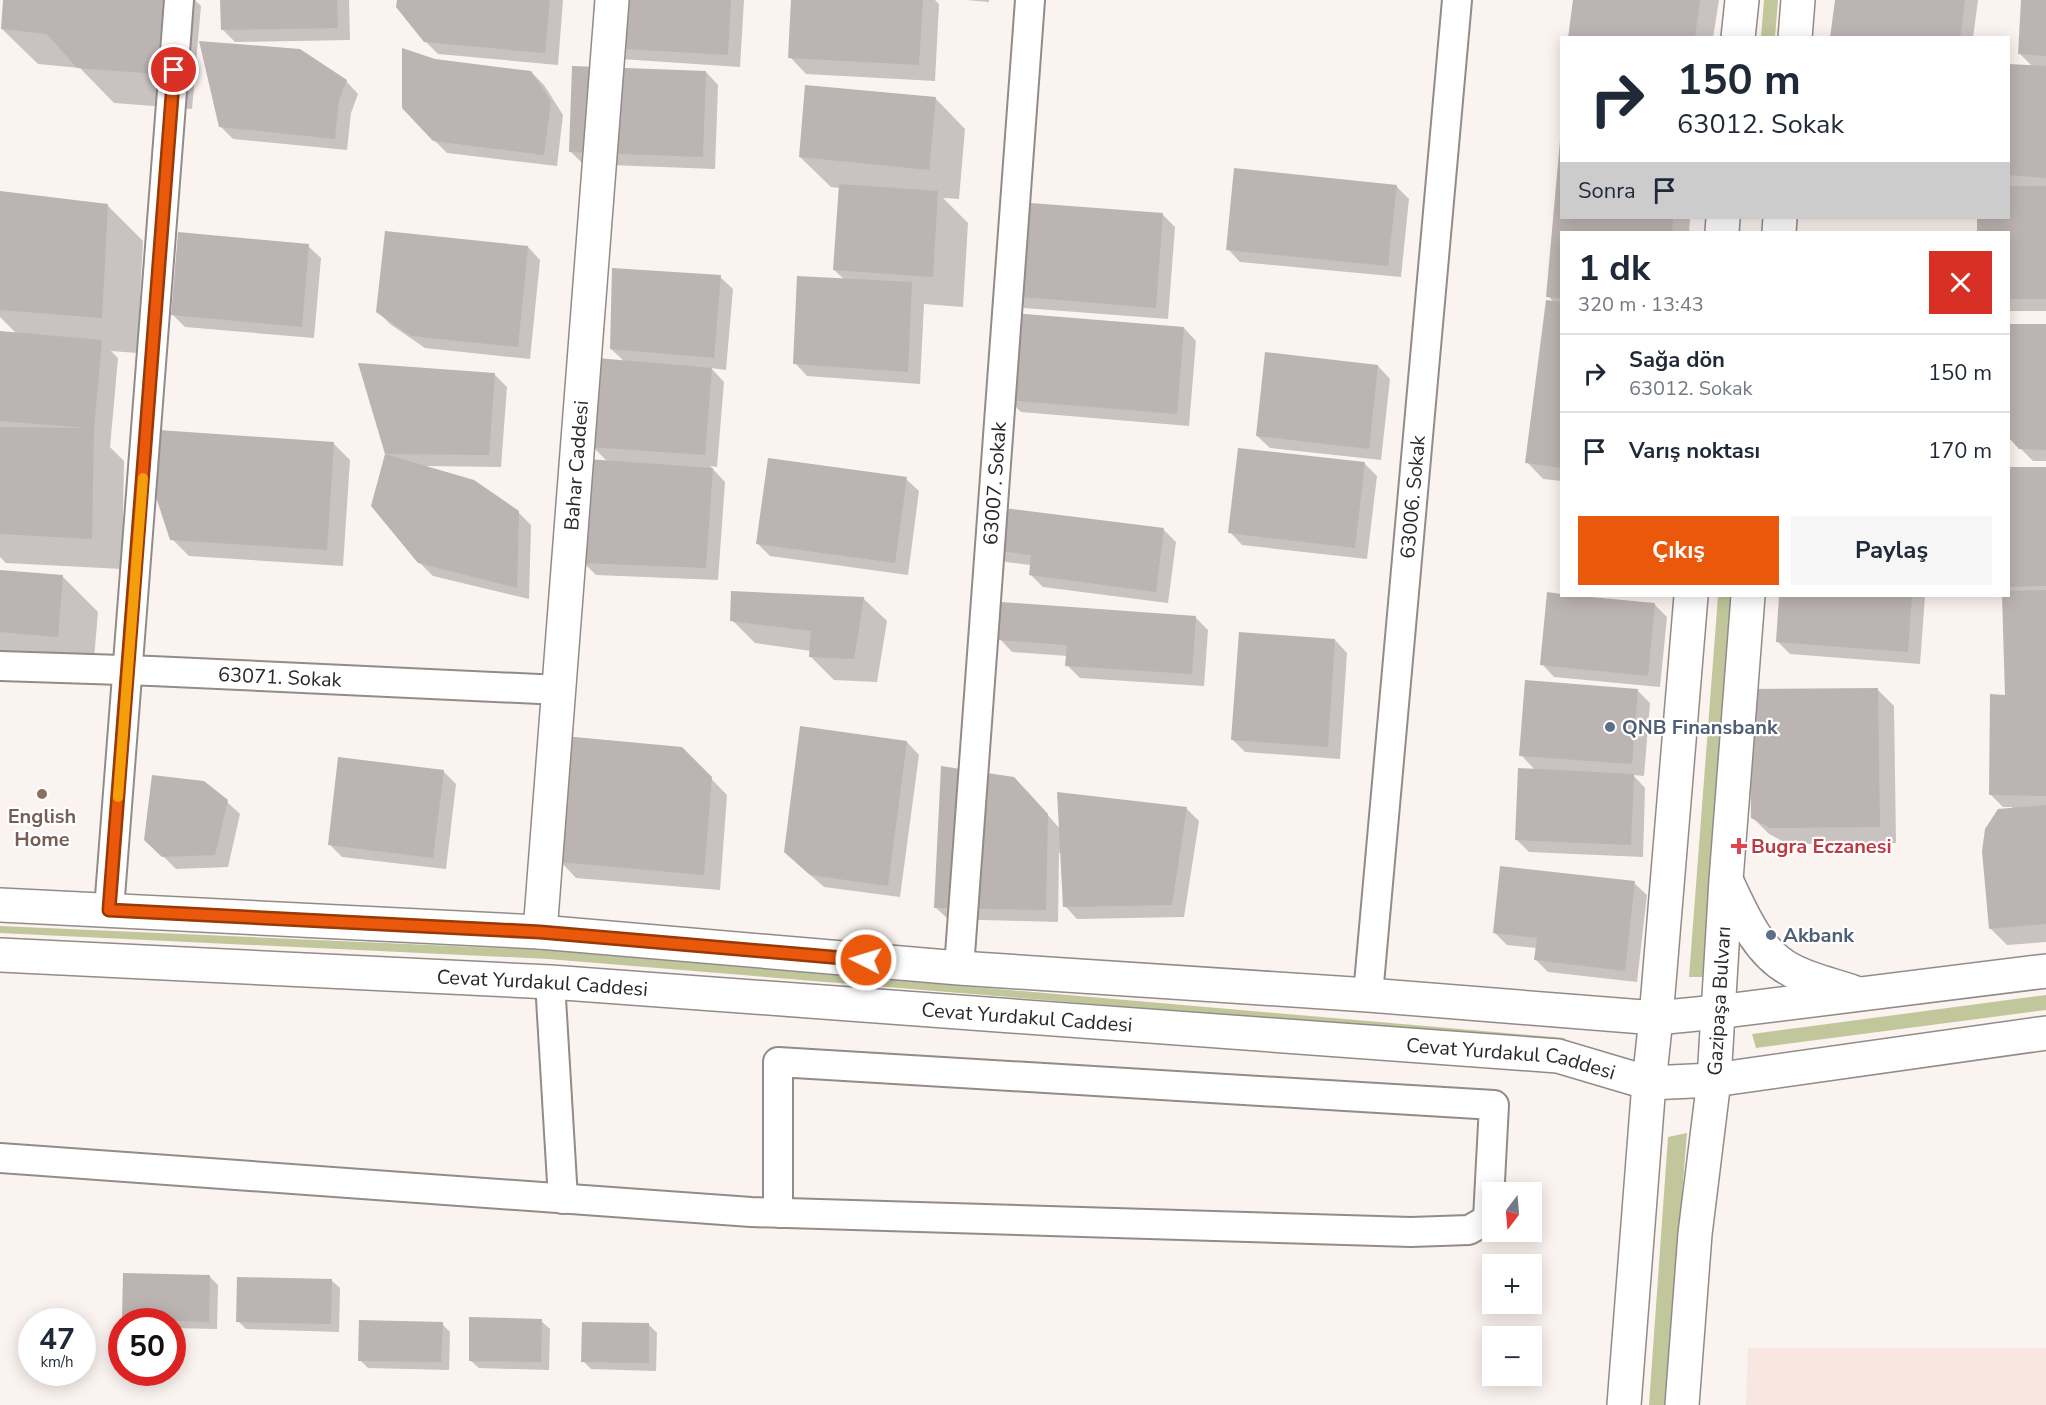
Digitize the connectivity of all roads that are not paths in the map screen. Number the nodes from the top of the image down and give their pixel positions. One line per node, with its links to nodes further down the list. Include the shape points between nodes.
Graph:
1 (179, 0): 12 (street)
2 (612, 0): 13 (main road, Bahar Caddesi)
3 (1030, 0): 19 (street, 63007. Sokak)
4 (1457, 0): 23 (street, 63006. Sokak)
5 (1742, 0): 7 (main road)
6 (1798, 0): 8 (main road)
7 (1738, 36)
8 (1795, 36)
9 (1691, 597): 25 (main road)
10 (1748, 597): 14 (main road, Gazipaşa Bulvarı)
11 (0, 666): 12 (street, 63071. Sokak)
12 (128, 670): 13 (street, 63071. Sokak); 16 (street)
13 (560, 690): 17 (main road, Bahar Caddesi)
14 (1726, 880): 22 (main road, via 1746,921 1770,955 1792,971); 24 (main road, Gazipaşa Bulvarı)
15 (0, 905): 16 (main road)
16 (109, 910): 17 (main road)
17 (540, 932): 19 (main road)
18 (0, 955): 21 (main road, Cevat Yurdakul Caddesi)
19 (959, 968): 23 (main road)
20 (2046, 971): 22 (main road)
21 (550, 982): 28 (main road, Cevat Yurdakul Caddesi, via 1558,1056); 30 (street)
22 (1860, 994): 24 (main road)
23 (1368, 995): 25 (main road)
24 (1717, 1012): 25 (main road); 27 (main road, Gazipaşa Bulvarı)
25 (1656, 1018): 28 (main road)
26 (2046, 1033): 27 (main road, Cevat Yurdakul Caddesi)
27 (1714, 1080): 28 (main road, Cevat Yurdakul Caddesi); 33 (main road, Gazipaşa Bulvarı, via 1695,1234)
28 (1648, 1083): 32 (main road)
29 (0, 1158): 30 (street)
30 (563, 1199): 31 (street)
31 (778, 1213): 31 (street, via 778,1062 1494,1105 1488,1219 1469,1230 1411,1232)
32 (1624, 1405)
33 (1682, 1405)

